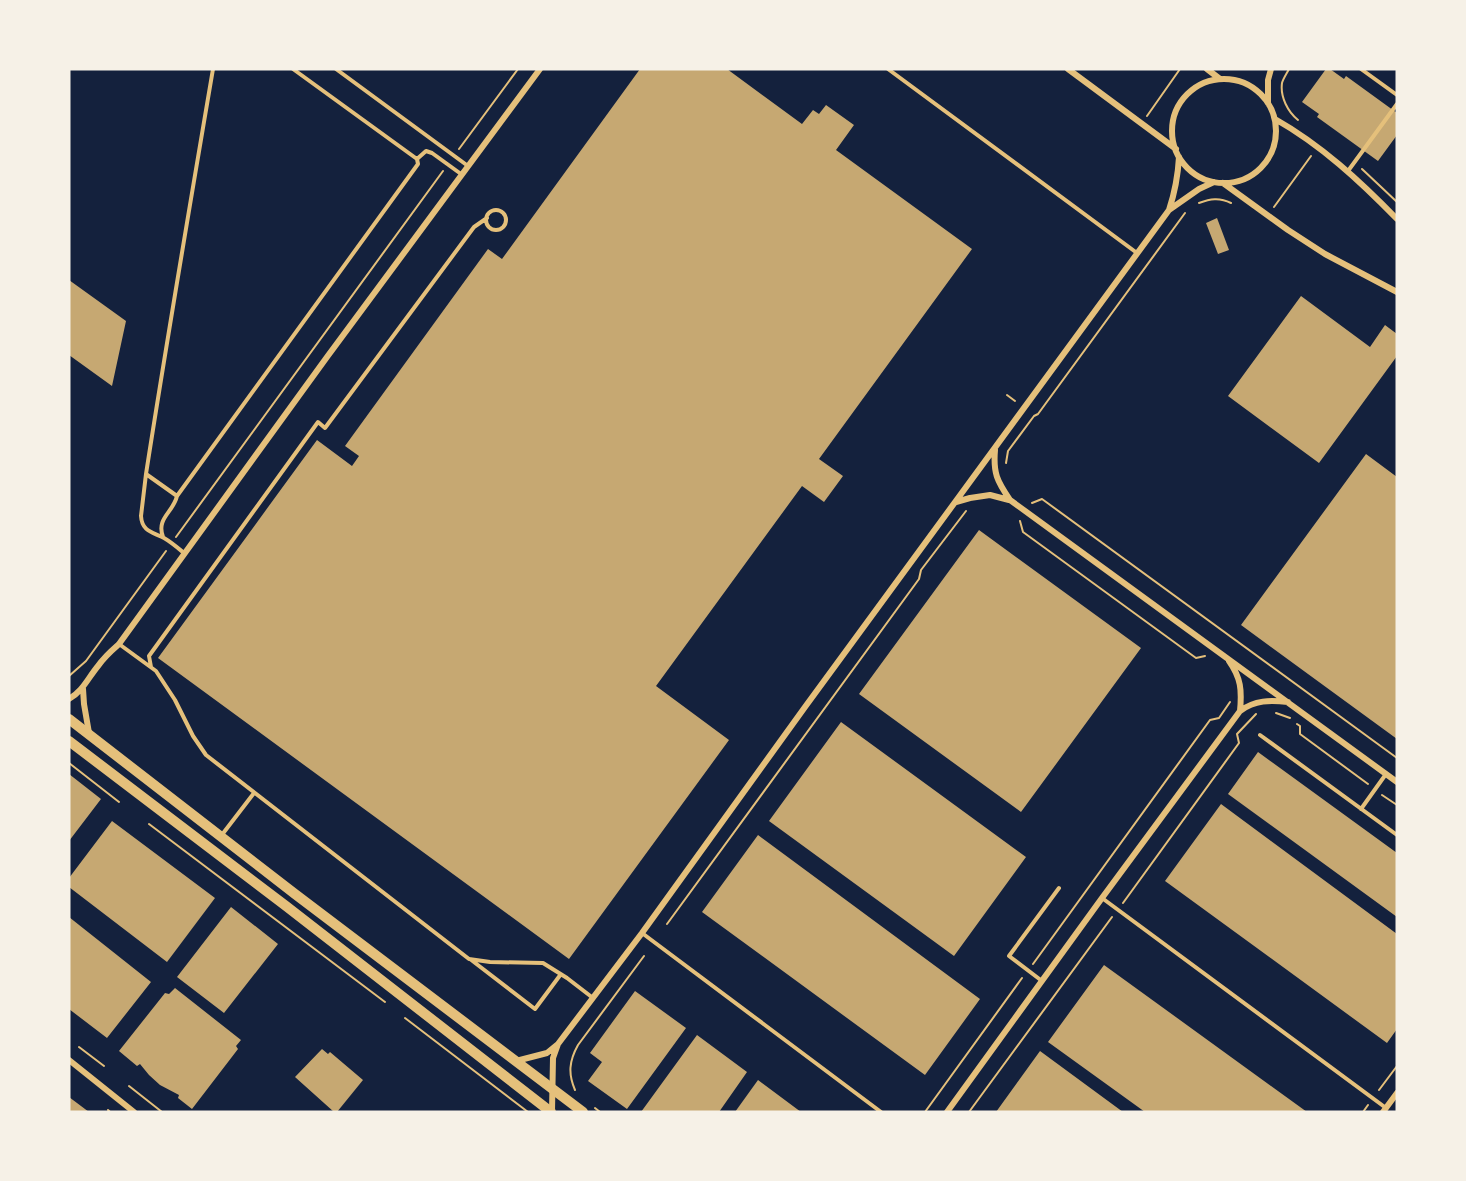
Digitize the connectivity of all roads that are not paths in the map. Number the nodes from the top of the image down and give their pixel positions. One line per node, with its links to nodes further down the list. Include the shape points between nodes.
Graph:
1 (213, 69): 29 (lane)
2 (293, 69): 17 (lane)
3 (336, 69): 18 (lane)
4 (540, 69): 18 (street)
5 (888, 69): 26 (lane)
6 (1068, 69): 15 (street)
7 (1207, 69): 10 (street)
8 (1271, 69): 12 (street)
9 (1361, 69): 11 (lane)
10 (1220, 79): 12 (street, via 1239,81 1256,90); 15 (street, via 1195,88 1185,97 1173,122)
11 (1397, 95)
12 (1268, 103): 14 (street)
13 (1397, 104): 19 (lane)
14 (1275, 120): 19 (street); 22 (street, via 1275,143 1264,164 1246,178)
15 (1176, 149): 16 (street)
16 (1179, 157): 21 (street, via 1192,172); 23 (street)
17 (417, 159): 20 (lane, via 423,153 432,153); 30 (lane, via 418,164)
18 (468, 166): 20 (street)
19 (1348, 172): 25 (street)
20 (462, 175): 34 (street)
21 (1214, 182): 22 (street); 23 (street)
22 (1222, 183): 27 (street, via 1325,254)
23 (1169, 210): 26 (street)
24 (486, 218): 24 (lane, via 496,210 502,212 506,221 501,229 495,230 487,225); 37 (lane, via 474,227 325,428 318,422 149,656)
25 (1397, 219)
26 (1138, 253): 28 (street)
27 (1397, 292)
28 (995, 449): 31 (street, via 993,465 998,483); 32 (street)
29 (146, 474): 30 (lane); 33 (lane, via 141,524)
30 (177, 496): 33 (lane, via 161,524)
31 (1010, 500): 32 (street, via 990,495); 36 (street)
32 (956, 502): 54 (street)
33 (163, 538): 34 (lane)
34 (185, 554): 35 (street)
35 (119, 644): 37 (lane); 38 (street, via 97,666)
36 (1227, 657): 40 (street); 41 (street, via 1239,679)
37 (151, 667): 48 (lane, via 206,755)
38 (82, 689): 39 (street); 44 (street)
39 (69, 699)
40 (1288, 702): 41 (street, via 1265,701); 46 (street)
41 (1240, 711): 53 (street)
42 (69, 719): 44 (street)
43 (1260, 735): 49 (lane)
44 (90, 736): 51 (street)
45 (69, 741): 67 (street)
46 (1386, 774): 47 (street); 49 (lane)
47 (1397, 782)
48 (254, 793): 51 (lane); 55 (lane)
49 (1361, 809): 50 (lane)
50 (1397, 835)
51 (220, 837): 60 (street)
52 (1059, 888): 57 (lane, via 1009,956)
53 (1102, 898): 57 (street); 65 (lane)
54 (642, 933): 58 (street); 68 (lane)
55 (469, 959): 56 (lane, via 543,963); 56 (lane, via 535,1009)
56 (561, 974): 58 (lane)
57 (1042, 981): 69 (street)
58 (593, 998): 59 (street)
59 (558, 1044): 60 (street, via 547,1053); 62 (street, via 553,1058)
60 (516, 1061): 62 (street)
61 (70, 1062): 66 (street)
62 (552, 1089): 64 (street); 67 (street)
63 (1397, 1093): 65 (street)
64 (587, 1109)
65 (1384, 1110)
66 (134, 1112)
67 (552, 1112)
68 (881, 1112)
69 (947, 1112)

